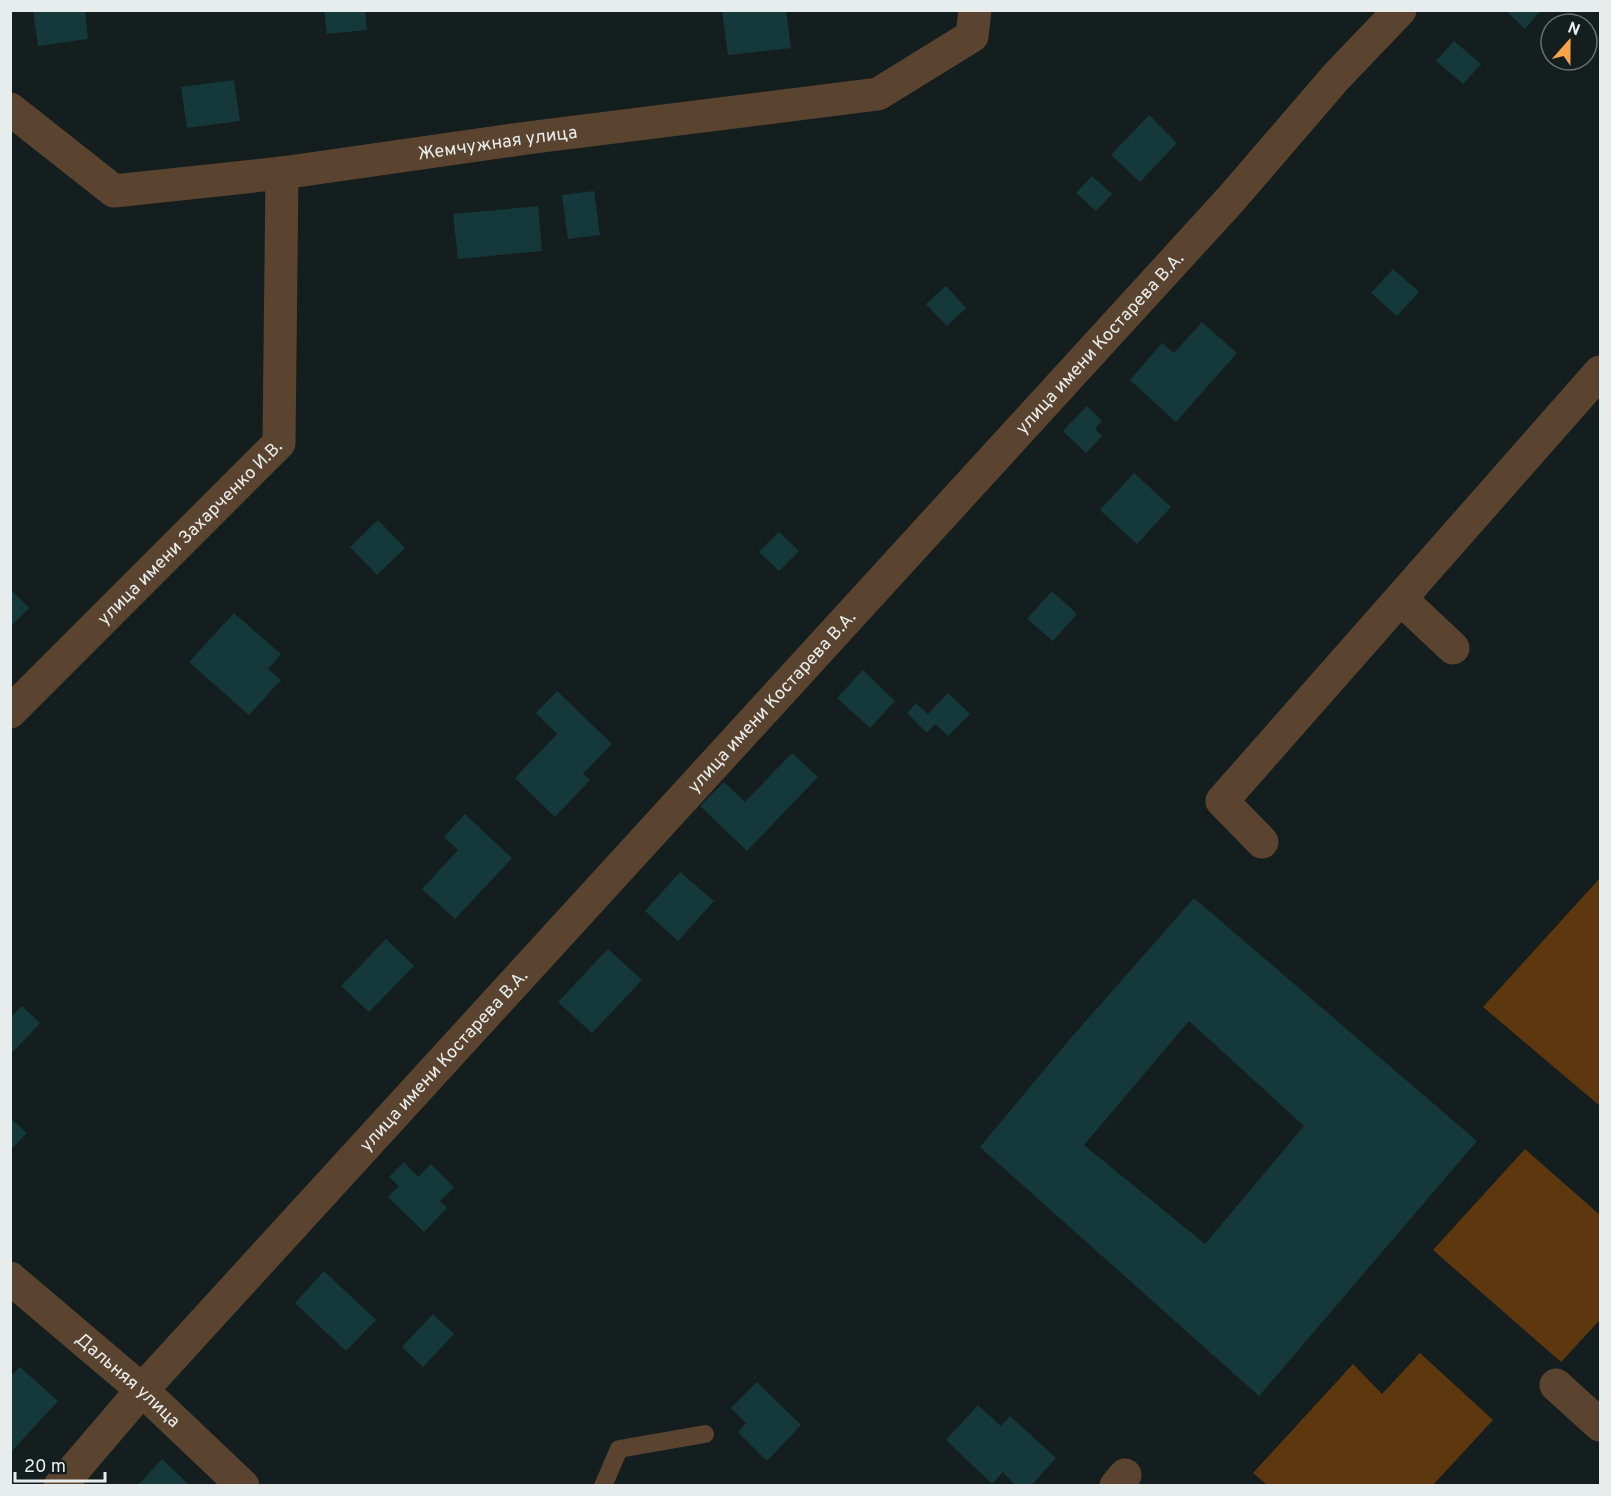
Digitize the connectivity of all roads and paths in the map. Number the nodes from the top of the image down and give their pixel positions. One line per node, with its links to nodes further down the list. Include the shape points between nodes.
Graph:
1 (975, 10): 4 (street, Жемчужная улица, via 972,36 878,94)
2 (1400, 10): 12 (street, улица имени Костарева В.А.)
3 (10, 109): 4 (street, Жемчужная улица, via 114,191)
4 (282, 173): 8 (street, улица имени Захарченко И.В., via 279,443)
5 (1600, 372): 6 (street)
6 (1401, 599): 7 (street); 9 (street, via 1222,801)
7 (1453, 648)
8 (10, 712)
9 (1262, 843)
10 (10, 1278): 12 (street, Дальняя улица)
11 (1557, 1385): 13 (street)
12 (142, 1390): 15 (street, улица имени Костарева В.А.); 16 (street, Дальняя улица)
13 (1600, 1425)
14 (705, 1434): 17 (lane, via 619,1449)
15 (60, 1485)
16 (243, 1485)
17 (603, 1485)

